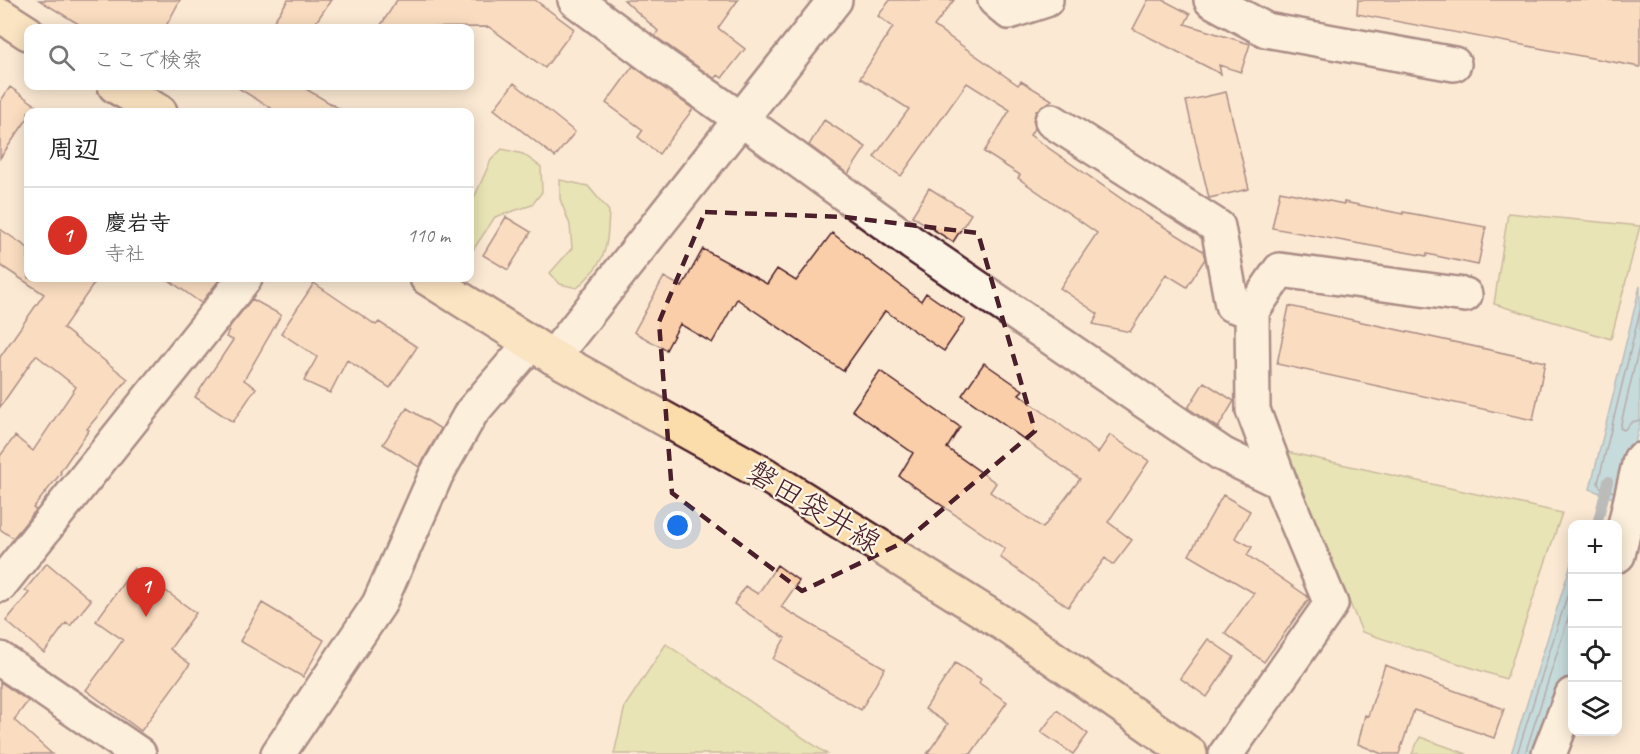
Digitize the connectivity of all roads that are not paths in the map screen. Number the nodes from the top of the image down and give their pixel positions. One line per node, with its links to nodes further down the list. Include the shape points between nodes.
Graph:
1 (575, 0): 11 (street)
2 (835, 0): 11 (street)
3 (995, 0): 4 (street, via 1008,12)
4 (1046, 0)
5 (1211, 0): 8 (street, via 1266,30)
6 (0, 16): 7 (main road)
7 (24, 31)
8 (1454, 64)
9 (123, 90): 10 (main road)
10 (153, 108)
11 (741, 119): 17 (street); 19 (street, via 912,243 1222,454)
12 (1052, 121): 16 (street, via 1218,227 1232,305)
13 (242, 282): 22 (street)
14 (433, 282): 17 (main road, 磐田袋井線)
15 (1465, 295): 16 (street, via 1280,270)
16 (1252, 311): 19 (street, via 1253,410)
17 (542, 350): 25 (main road, 磐田袋井線, via 784,486 1010,628); 27 (street, via 471,413 436,475 379,604)
18 (1640, 460): 20 (street)
19 (1280, 482): 28 (street, via 1330,604)
20 (1635, 509): 21 (street)
21 (1622, 542)
22 (0, 585)
23 (0, 659): 26 (street)
24 (1568, 705): 29 (street)
25 (1182, 752)
26 (139, 754)
27 (278, 754)
28 (1226, 754)
29 (1549, 754)

